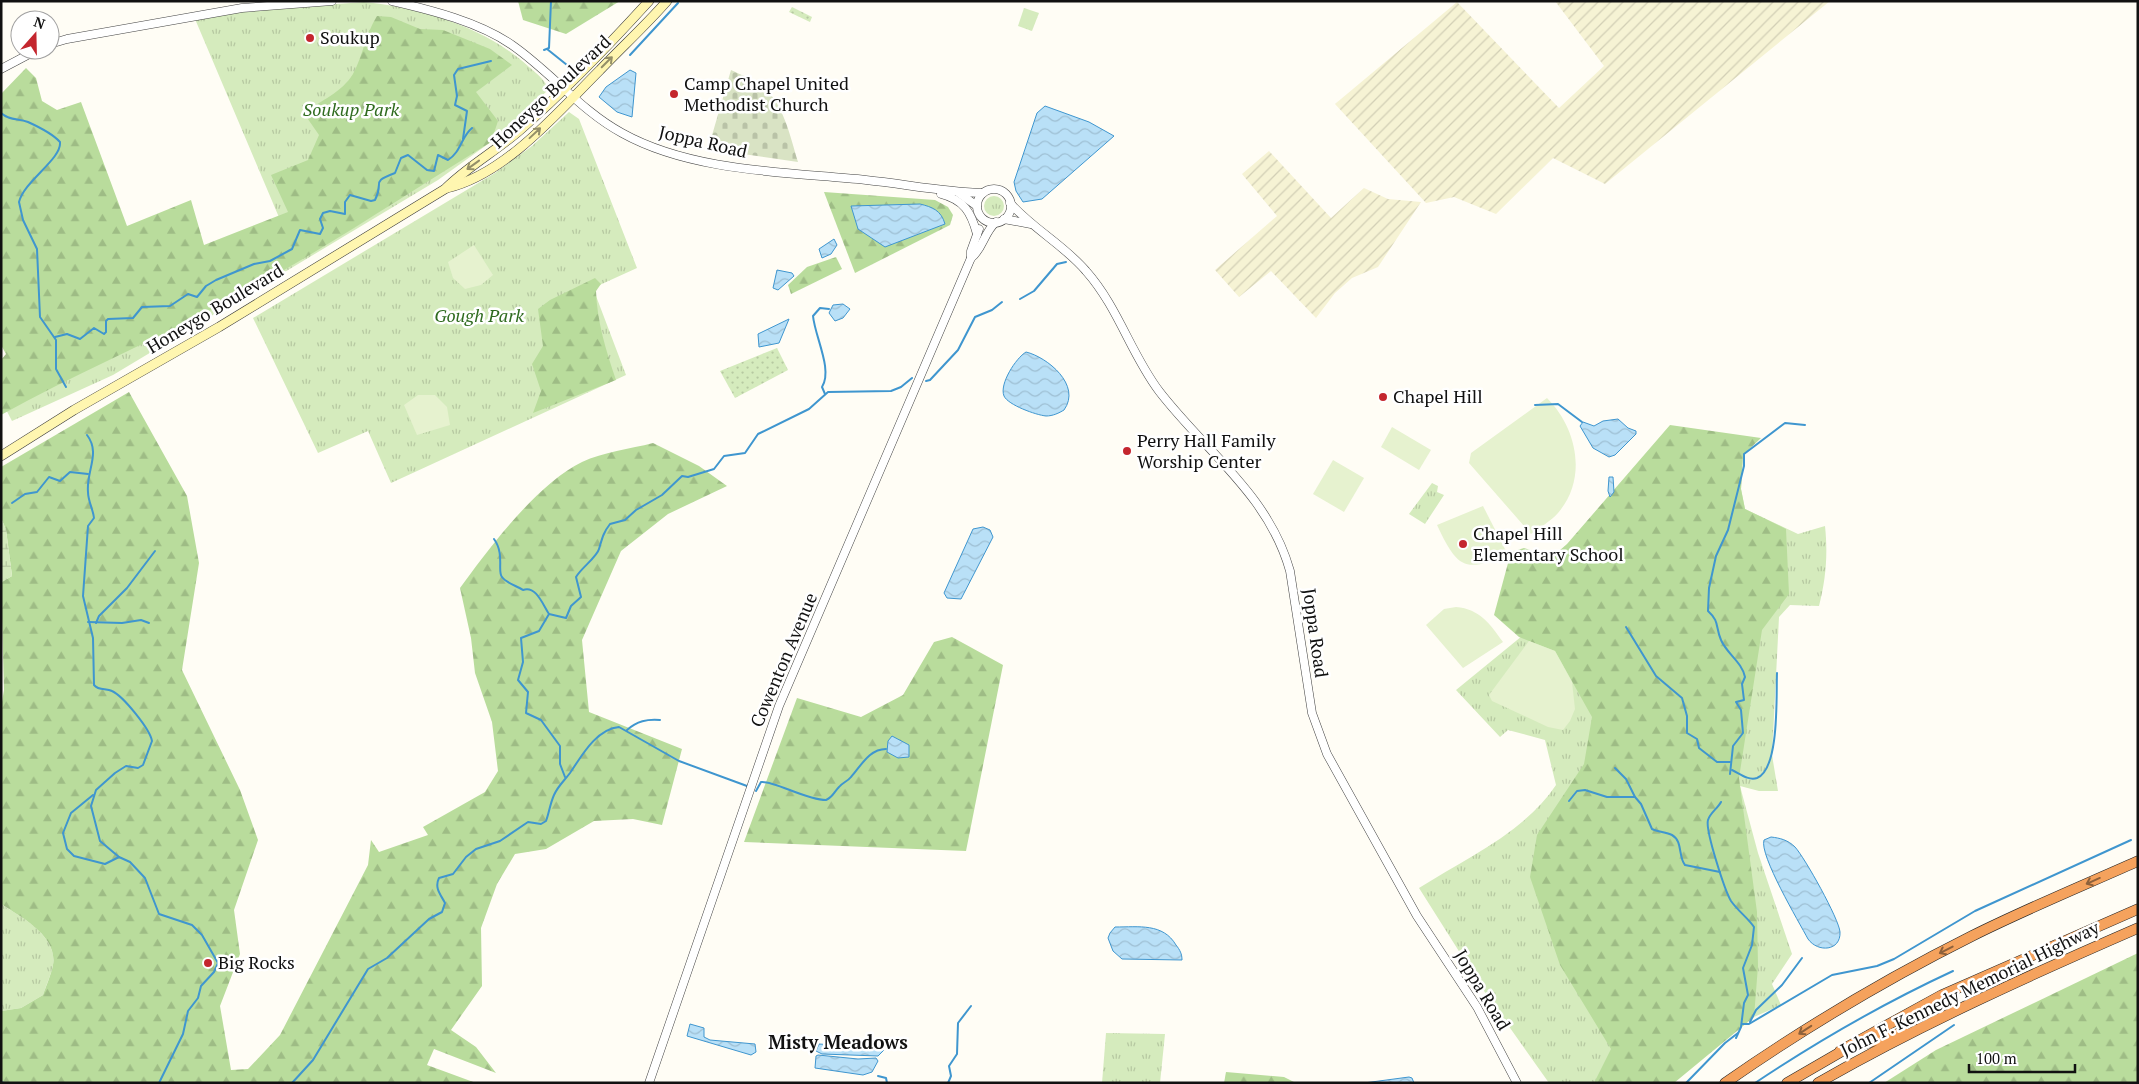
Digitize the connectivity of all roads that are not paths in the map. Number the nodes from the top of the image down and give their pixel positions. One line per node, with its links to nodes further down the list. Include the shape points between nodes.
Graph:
1 (332, 1): 5 (street, via 214,12)
2 (392, 1): 8 (street, Joppa Road, via 490,33 526,56)
3 (649, 1): 8 (main road, Honeygo Boulevard)
4 (667, 1): 9 (main road, Honeygo Boulevard, one-way to 4)
5 (60, 41)
6 (18, 60): 7 (street)
7 (1, 69)
8 (564, 88): 9 (street, Joppa Road); 11 (main road, Honeygo Boulevard, one-way to 11, via 520,130)
9 (573, 96): 10 (street, Joppa Road, via 621,133 686,157 741,167); 11 (main road, Honeygo Boulevard, one-way to 9, via 466,184 497,164 530,139)
10 (923, 186): 12 (street, Joppa Road); 20 (street, via 926,191 962,203 970,213)
11 (445, 189): 22 (main road, Honeygo Boulevard)
12 (957, 192): 13 (street, Joppa Road); 15 (street, Joppa Road)
13 (982, 193): 14 (street, Joppa Road, via 1000,190); 15 (street)
14 (1010, 203): 17 (street); 19 (street, Joppa Road)
15 (977, 206): 16 (street)
16 (981, 216): 18 (street); 20 (street, Cowenton Avenue)
17 (1004, 219): 18 (street); 19 (street, Joppa Road)
18 (996, 222): 21 (street, Cowenton Avenue, via 987,232 977,254)
19 (1031, 224): 29 (street, Joppa Road, via 1058,243 1087,272 1111,305 1158,391 1246,488 1266,516 1290,571 1312,713 1327,754 1417,916 1477,1007)
20 (977, 234): 21 (street, Cowenton Avenue, via 970,251)
21 (971, 258): 28 (street, Cowenton Avenue, via 779,706)
22 (1, 456)
23 (2138, 861): 30 (highway, one-way to 30, via 1914,966 1812,1025)
24 (2138, 909): 27 (highway, via 1942,995)
25 (2138, 928): 26 (highway, John F. Kennedy Memorial Highway)
26 (1931, 1024): 27 (highway); 32 (highway, John F. Kennedy Memorial Highway)
27 (1840, 1051): 31 (highway)
28 (649, 1083)
29 (1517, 1083)
30 (1725, 1083)
31 (1787, 1083)
32 (1818, 1083)

